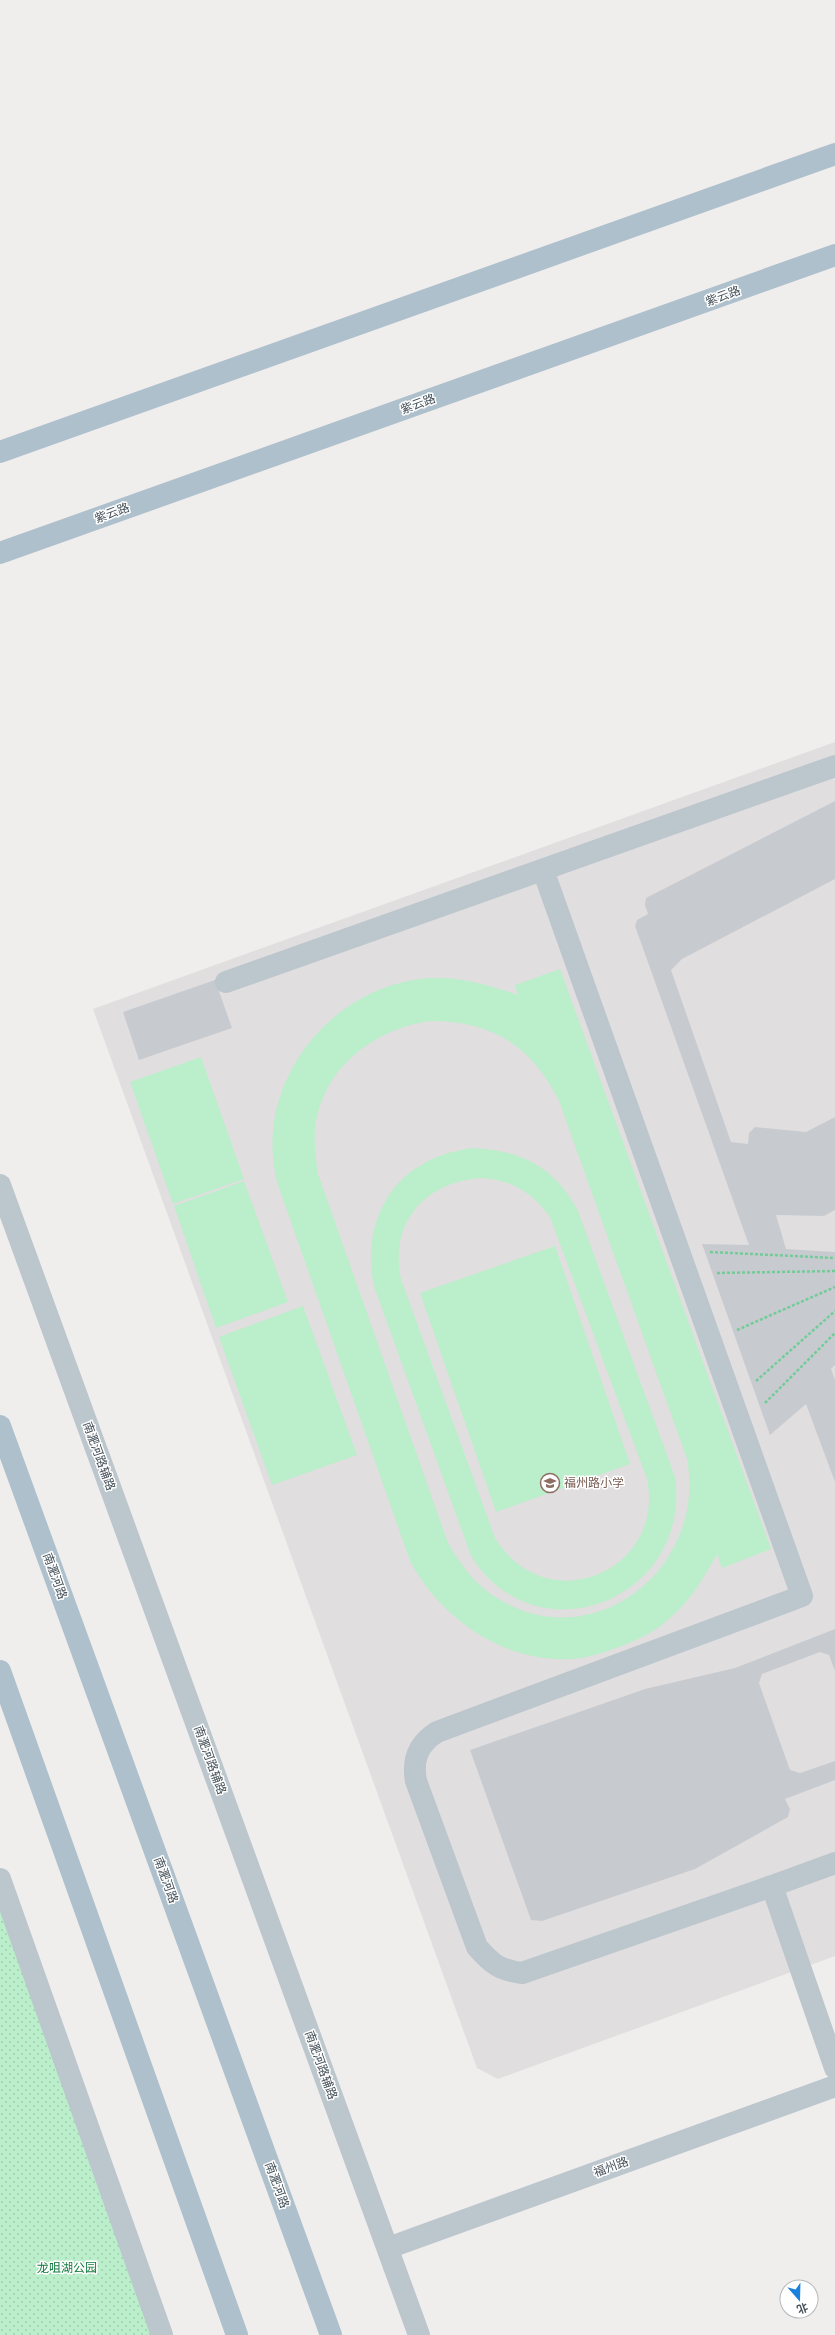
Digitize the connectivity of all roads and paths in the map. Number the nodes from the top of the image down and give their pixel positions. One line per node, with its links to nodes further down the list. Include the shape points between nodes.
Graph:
1 (835, 154): 3 (main road)
2 (835, 255): 4 (main road, 紫云路)
3 (0, 452)
4 (0, 553)
5 (835, 766): 6 (street)
6 (543, 870): 7 (street); 23 (street, via 802,1596 437,1732 423,1742 417,1754 416,1780 477,1947 489,1961 504,1971 522,1973)
7 (226, 982)
8 (0, 1185): 26 (street, 南淝河路辅路)
9 (705, 1252): 10 (path)
10 (835, 1258)
11 (835, 1271): 12 (path)
12 (712, 1273)
13 (835, 1288): 15 (path)
14 (835, 1310): 17 (path)
15 (733, 1331)
16 (835, 1333): 18 (path)
17 (752, 1384)
18 (761, 1407)
19 (0, 1426): 29 (main road, 南淝河路)
20 (0, 1671): 28 (main road)
21 (835, 1863): 23 (street)
22 (0, 1878): 27 (street)
23 (772, 1886): 24 (street)
24 (835, 2068)
25 (835, 2086): 26 (street, 福州路)
26 (388, 2248): 30 (street, 南淝河路辅路)
27 (162, 2335)
28 (237, 2335)
29 (331, 2335)
30 (419, 2335)

